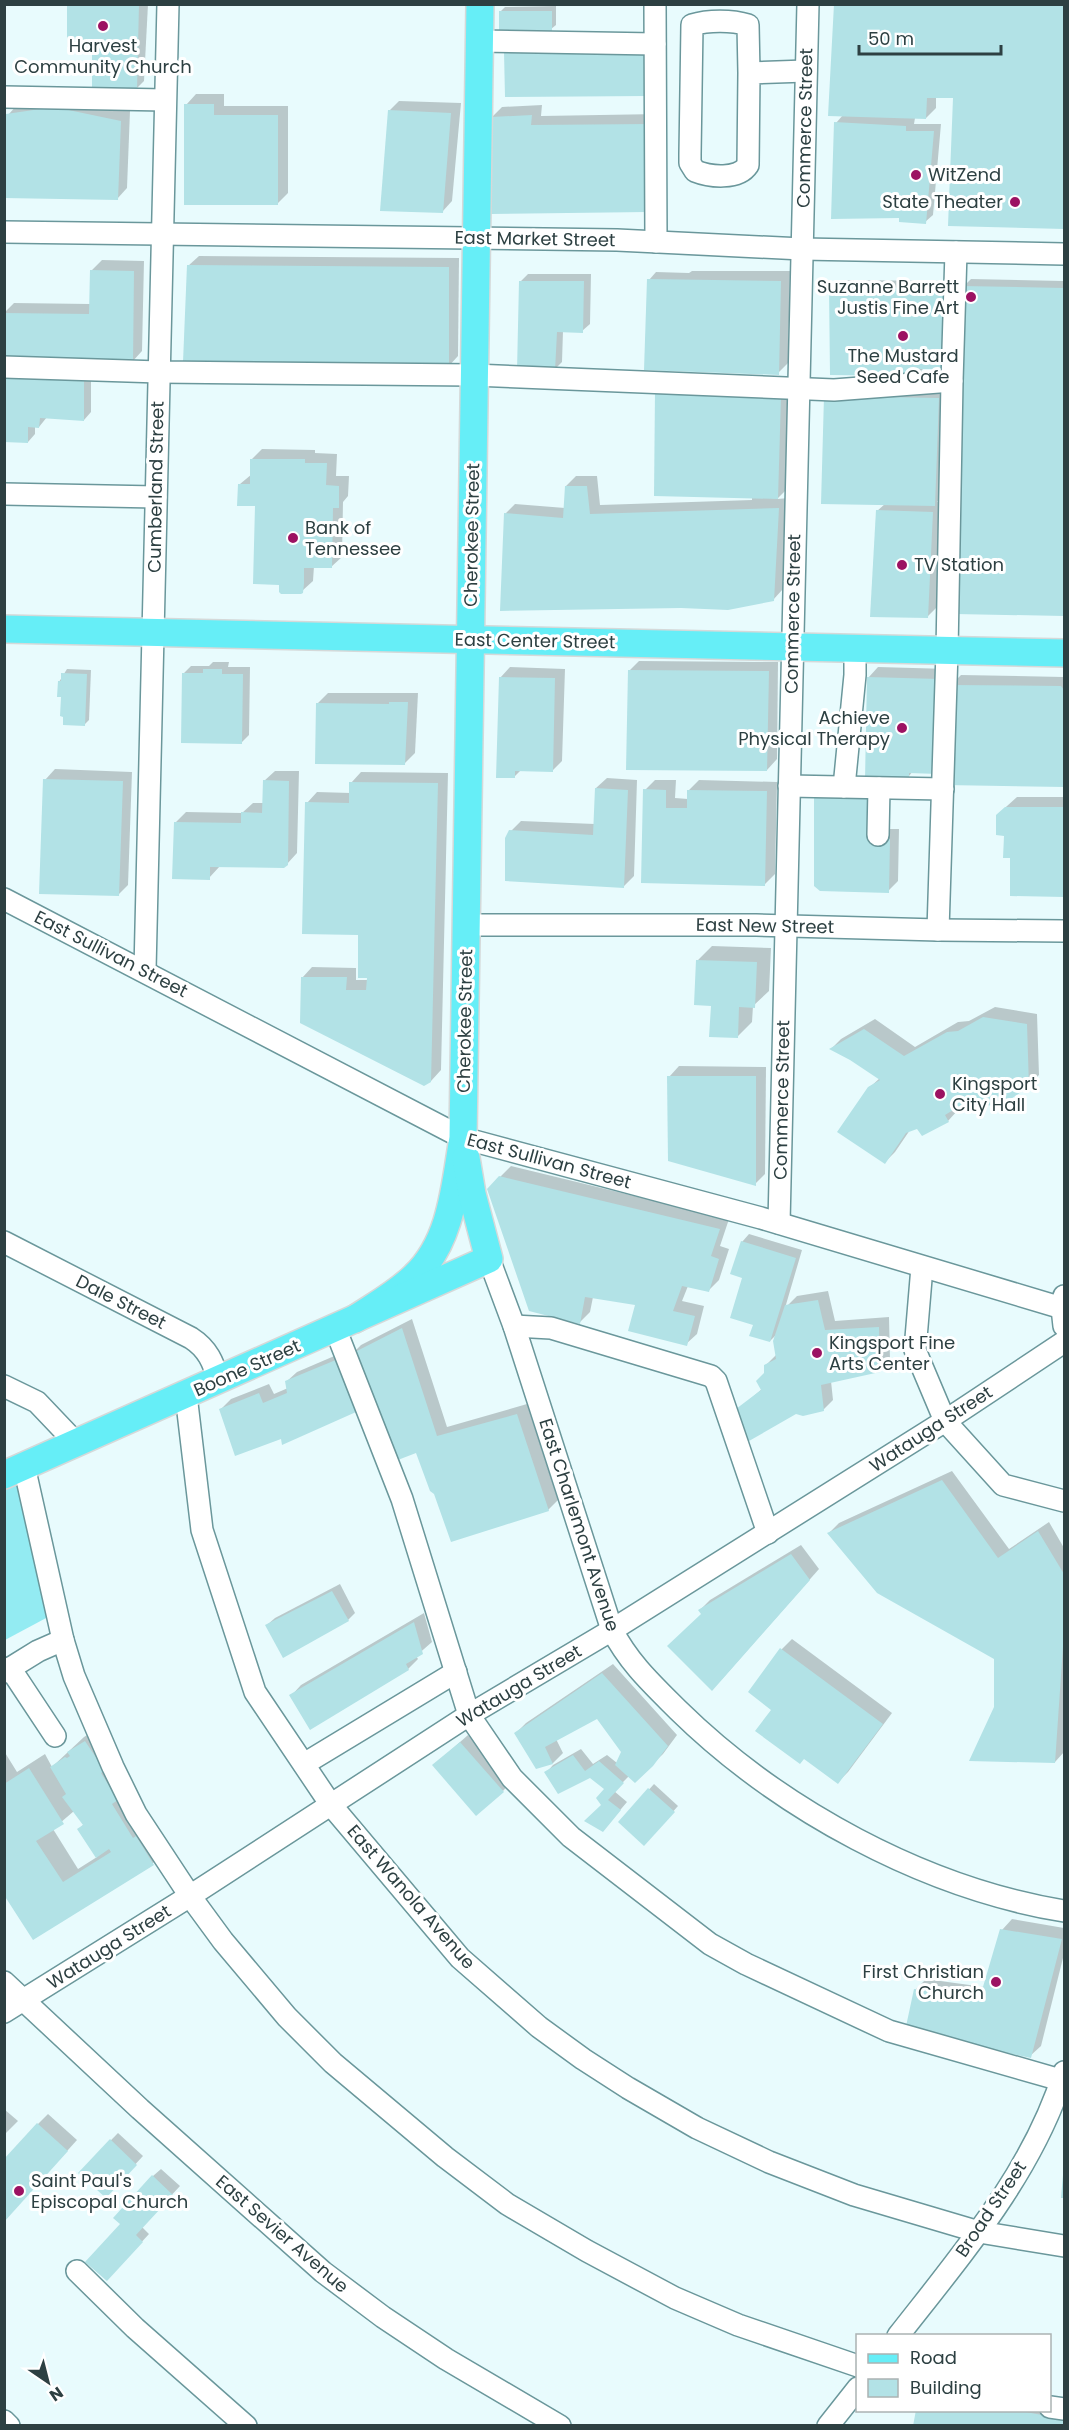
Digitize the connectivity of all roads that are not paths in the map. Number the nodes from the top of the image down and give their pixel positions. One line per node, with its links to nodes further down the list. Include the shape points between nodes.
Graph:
1 (168, 4): 10 (street, Cumberland Street)
2 (480, 4): 5 (main road, Cherokee Street)
3 (655, 4): 6 (street)
4 (808, 4): 7 (street, Commerce Street)
5 (479, 41): 6 (street); 13 (main road, Cherokee Street)
6 (655, 44): 14 (street)
7 (806, 71): 8 (street); 15 (street, Commerce Street)
8 (749, 73): 8 (street, via 748,165 735,175 695,171 690,163 692,26 741,22 748,25)
9 (4, 97): 10 (street)
10 (165, 100): 12 (street, Cumberland Street)
11 (4, 232): 12 (street, East Market Street)
12 (162, 235): 13 (street, East Market Street); 19 (street, Cumberland Street)
13 (476, 238): 14 (street, East Market Street); 20 (main road, Cherokee Street)
14 (656, 242): 15 (street, East Market Street)
15 (802, 249): 16 (street, East Market Street); 22 (street, Commerce Street)
16 (956, 252): 17 (street, East Market Street); 21 (street)
17 (1065, 254)
18 (4, 367): 19 (street)
19 (159, 372): 20 (street); 24 (street, Cumberland Street)
20 (474, 375): 22 (street); 27 (main road, Cherokee Street)
21 (952, 381): 22 (street, via 834,390); 30 (street)
22 (798, 388): 28 (street, Commerce Street)
23 (4, 494): 24 (street)
24 (156, 497): 26 (street, Cumberland Street)
25 (4, 630): 26 (main road, East Center Street)
26 (153, 633): 27 (main road, East Center Street); 42 (street, Cumberland Street)
27 (471, 640): 28 (main road, East Center Street); 38 (main road, Cherokee Street)
28 (793, 647): 29 (main road, East Center Street); 32 (street, Commerce Street)
29 (855, 648): 30 (main road, East Center Street); 33 (street)
30 (947, 651): 31 (main road, East Center Street); 35 (street)
31 (1065, 653)
32 (789, 786): 33 (street); 39 (street, Commerce Street)
33 (844, 787): 34 (street)
34 (879, 788): 35 (street); 36 (street)
35 (943, 789): 40 (street)
36 (878, 835)
37 (4, 899): 42 (street, East Sullivan Street)
38 (466, 925): 39 (street, East New Street); 43 (main road, Cherokee Street)
39 (786, 926): 40 (street, East New Street); 44 (street, Commerce Street)
40 (938, 930): 41 (street, East New Street)
41 (1065, 931)
42 (145, 970): 43 (street, East Sullivan Street)
43 (463, 1138): 44 (street, East Sullivan Street); 46 (main road, East Charlemont Avenue); 49 (main road, via 450,1212 429,1259 399,1290)
44 (778, 1223): 47 (street, East Sullivan Street)
45 (4, 1242): 52 (street, Dale Street, via 202,1345 210,1354)
46 (489, 1259): 49 (main road, Boone Street); 50 (street, East Charlemont Avenue)
47 (922, 1268): 48 (street, East Sullivan Street); 55 (street, via 915,1350)
48 (1064, 1310)
49 (345, 1324): 52 (main road, Boone Street); 63 (street)
50 (514, 1326): 59 (street, via 551,1328 711,1376); 60 (street, East Charlemont Avenue)
51 (1065, 1342): 55 (street, Watauga Street)
52 (219, 1381): 54 (main road, Boone Street)
53 (4, 1386): 56 (street, via 37,1402)
54 (186, 1395): 56 (main road, Boone Street); 66 (street, East Wanola Avenue, via 202,1530 255,1692)
55 (945, 1421): 58 (street, via 1003,1485); 59 (street, Watauga Street)
56 (76, 1443): 57 (main road, Boone Street)
57 (14, 1471): 61 (street)
58 (1065, 1501)
59 (768, 1533): 60 (street, Watauga Street)
60 (612, 1630): 64 (street, Watauga Street); 69 (street, East Charlemont Avenue, via 625,1654 697,1728 743,1767 795,1802 915,1866 1005,1897)
61 (63, 1640): 62 (street); 68 (street, via 98,1735 136,1814)
62 (7, 1670): 65 (street)
63 (456, 1672): 64 (street); 66 (street)
64 (469, 1715): 67 (street, Watauga Street); 73 (street, via 512,1778 571,1837 710,1944 889,2031)
65 (55, 1736)
66 (304, 1764): 67 (street, East Wanola Avenue)
67 (331, 1805): 68 (street, Watauga Street); 74 (street, East Wanola Avenue, via 460,1958 540,2027 610,2076 697,2128 769,2162 854,2195)
68 (190, 1896): 71 (street, Watauga Street); 78 (street, via 273,2000 333,2063 507,2204 675,2298 738,2325)
69 (1065, 1911)
70 (4, 1982): 71 (street, East Sevier Avenue)
71 (24, 2000): 72 (street, Watauga Street); 83 (street, East Sevier Avenue, via 323,2272 446,2359)
72 (4, 2012)
73 (1064, 2078): 74 (street, Broad Street, via 1013,2182)
74 (979, 2232): 75 (street, East Wanola Avenue); 77 (street, Broad Street)
75 (1065, 2246)
76 (77, 2271): 82 (street)
77 (900, 2334)
78 (856, 2365)
79 (856, 2391): 84 (street)
80 (4, 2421): 81 (street)
81 (9, 2426)
82 (246, 2426)
83 (560, 2426)
84 (828, 2426)

